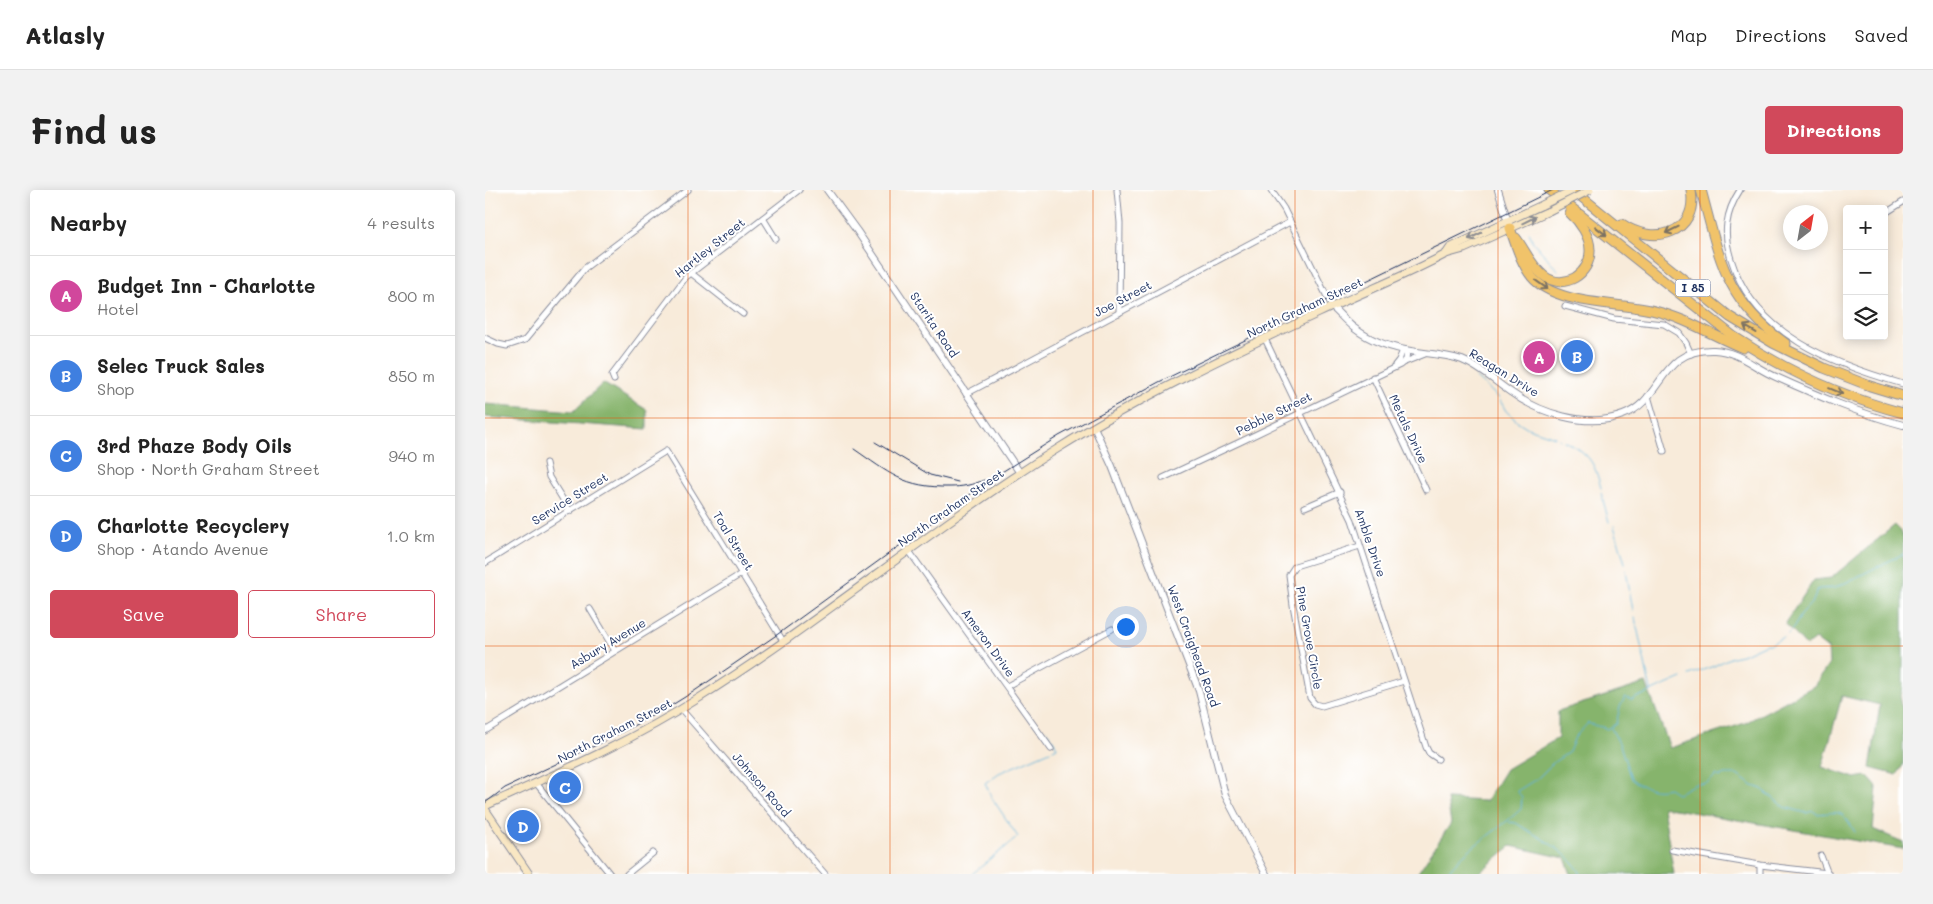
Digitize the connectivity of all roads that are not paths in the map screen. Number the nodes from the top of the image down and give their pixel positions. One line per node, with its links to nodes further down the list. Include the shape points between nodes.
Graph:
1 (688, 190): 25 (street, via 585,268 525,340 507,346)
2 (799, 190): 16 (street, Hartley Street)
3 (827, 190): 37 (street, Starita Road)
4 (1117, 190): 23 (street)
5 (1271, 190): 17 (street)
6 (1499, 190): 18 (street)
7 (1548, 190): 18 (highway, via 1585,232 1590,251 1583,271 1566,281 1546,277 1532,264); 29 (highway, I 85, one-way to 29)
8 (1573, 190): 13 (highway, I 85); 18 (main road, North Graham Street, bridge)
9 (1590, 190): 18 (main road, North Graham Street, one-way to 9, bridge, via 1549,211)
10 (1691, 190): 13 (highway, one-way to 13, via 1691,206 1686,219 1673,231 1661,235 1643,234 1631,229)
11 (1701, 190): 33 (highway, via 1722,266 1741,302 1771,333)
12 (1739, 190): 36 (street, via 1728,215 1726,242 1738,277 1759,310 1778,329 1809,348)
13 (1587, 201): 33 (highway, I 85, one-way to 13, via 1730,317)
14 (1903, 202): 15 (street)
15 (1888, 211)
16 (763, 218): 19 (street); 20 (street, Hartley Street)
17 (1289, 222): 22 (street); 23 (street, Joe Street)
18 (1509, 224): 22 (main road, North Graham Street, via 1464,250 1446,254); 29 (highway, one-way to 29, via 1525,266 1537,282 1549,290 1569,298 1633,306 1672,316)
19 (776, 239)
20 (691, 273): 24 (street); 35 (street, Hartley Street, via 612,375)
21 (1565, 306): 30 (street, via 1614,319 1664,324 1683,337)
22 (1332, 307): 26 (main road, North Graham Street); 27 (street, Reagan Drive, via 1362,334)
23 (1119, 313): 37 (street, Joe Street)
24 (743, 314)
25 (485, 338)
26 (1265, 339): 40 (street, Amble Drive); 43 (main road, North Graham Street)
27 (1405, 350): 28 (street, Reagan Drive); 31 (street, via 1406,360); 32 (street)
28 (1426, 353): 31 (street, Pebble Street); 38 (street, Reagan Drive, via 1463,360 1526,402 1566,417 1596,421 1616,418 1632,411)
29 (1758, 353): 41 (highway, I 85, one-way to 41, via 1827,387)
30 (1691, 354): 38 (street, Reagan Drive, via 1667,369); 42 (street, Reagan Drive, via 1716,350 1735,355 1829,401)
31 (1400, 365): 32 (street, Pebble Street)
32 (1393, 367): 34 (street, Pebble Street)
33 (1824, 368): 39 (highway, I 85)
34 (1373, 377): 40 (street, Pebble Street); 49 (street, Metals Drive)
35 (614, 380)
36 (1903, 384)
37 (966, 394): 47 (street, Starita Road)
38 (1648, 396): 45 (street)
39 (1903, 396)
40 (1301, 412): 48 (street, Pebble Street); 50 (street, Amble Drive)
41 (1903, 413)
42 (1903, 425)
43 (1094, 427): 47 (main road, North Graham Street); 77 (street, West Craighead Road, via 1199,691 1225,795)
44 (666, 451): 52 (street, Service Street); 56 (street, Toal Street)
45 (1664, 451)
46 (546, 463): 52 (street, via 549,477)
47 (1020, 473): 54 (main road, North Graham Street)
48 (1163, 478)
49 (1426, 490)
50 (1340, 492): 51 (street); 53 (street, Amble Drive)
51 (1305, 507)
52 (570, 511): 55 (street, Service Street)
53 (1360, 546): 61 (street, Amble Drive); 61 (street, Pine Grove Circle, via 1295,566 1290,571 1310,698 1322,706)
54 (909, 551): 59 (main road, North Graham Street); 62 (street, Ameron Drive)
55 (485, 563)
56 (741, 574): 59 (street, Toal Street); 60 (street, Asbury Avenue)
57 (590, 609): 60 (street)
58 (1112, 629): 62 (street)
59 (783, 641): 63 (main road, North Graham Street)
60 (615, 651): 64 (street, Asbury Avenue)
61 (1404, 681): 66 (street, Amble Drive, via 1429,754)
62 (1007, 686): 65 (street, Ameron Drive)
63 (681, 709): 67 (main road, North Graham Street); 76 (street, Johnson Road)
64 (485, 731)
65 (1051, 748)
66 (1438, 759)
67 (536, 783): 68 (main road, North Graham Street); 74 (street)
68 (485, 807): 73 (main road)
69 (1672, 850): 72 (street)
70 (653, 853): 75 (street)
71 (1821, 856): 79 (street)
72 (1760, 865): 78 (street); 79 (street)
73 (529, 874)
74 (610, 874)
75 (627, 874)
76 (825, 874)
77 (1266, 874)
78 (1760, 874)
79 (1828, 874)

